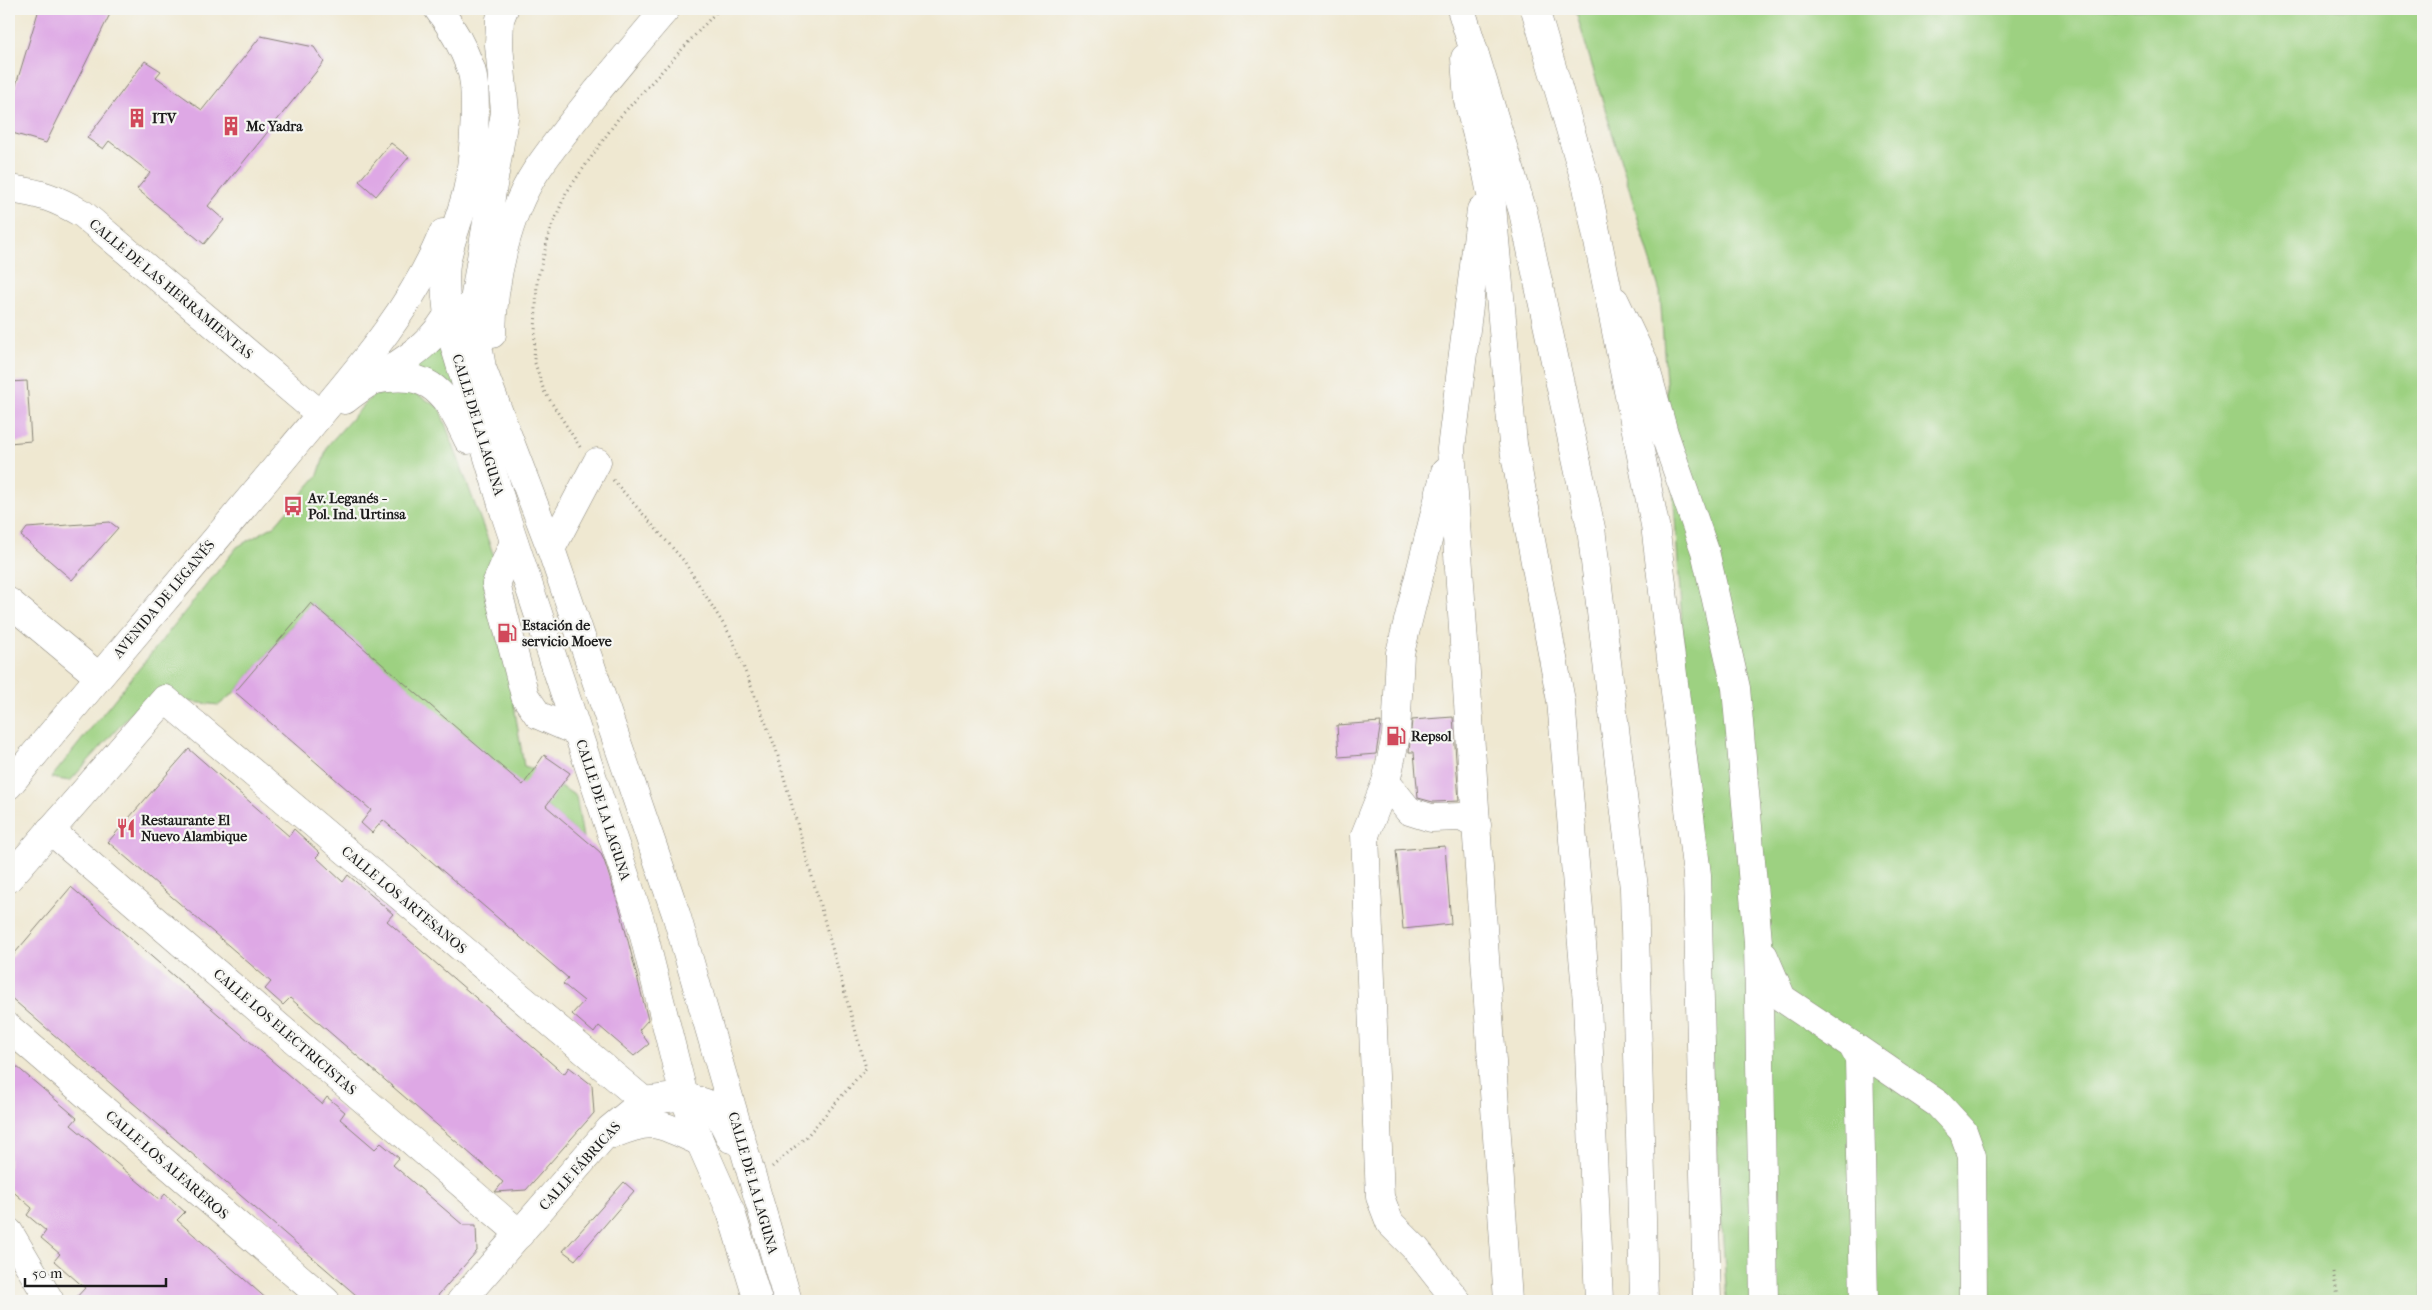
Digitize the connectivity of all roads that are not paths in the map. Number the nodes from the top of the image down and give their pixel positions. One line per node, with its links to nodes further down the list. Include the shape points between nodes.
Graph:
1 (438, 9): 6 (main road, via 455,32 471,70)
2 (504, 9): 7 (main road, via 500,18 499,45 505,112)
3 (666, 9): 14 (main road, via 564,132 535,173 512,222 492,304 494,368)
4 (1461, 9): 8 (main road, via 1468,101); 46 (main road, via 1523,212 1591,528 1634,888)
5 (1535, 9): 10 (main road, via 1587,187)
6 (473, 139): 11 (main road, CALLE DE LA LAGUNA, via 467,190 446,266); 13 (main road, AVENIDA DE LEGANÉS, via 461,185 424,274 378,342)
7 (497, 168): 11 (main road, AVENIDA DE LEGANÉS, via 463,284); 14 (main road, via 482,242 474,301 475,328 482,368)
8 (1486, 169): 15 (main road); 45 (main road, via 1491,194 1513,444 1561,702 1587,1002)
9 (9, 189): 13 (main road, CALLE DE LAS HERRAMIENTAS, via 39,193 83,214)
10 (1607, 286): 28 (main road, via 1644,362 1707,560 1736,688); 47 (main road, via 1655,525 1697,875)
11 (447, 318): 12 (main road, AVENIDA DE LEGANÉS, via 426,345 397,366); 17 (main road, CALLE DE LA LAGUNA)
12 (366, 382): 13 (main road, AVENIDA DE LEGANÉS, via 337,406); 17 (main road, via 398,376 437,390 451,405)
13 (320, 414): 21 (main road, AVENIDA DE LEGANÉS)
14 (511, 438): 19 (main road, CALLE DE LA LAGUNA)
15 (1451, 449): 23 (main road, via 1400,652 1396,736); 25 (main road)
16 (597, 462): 19 (main road)
17 (505, 514): 18 (main road, CALLE DE LA LAGUNA)
18 (514, 542): 22 (main road, CALLE DE LA LAGUNA); 22 (main road, via 496,584 525,696 538,715)
19 (552, 549): 35 (main road, CALLE DE LA LAGUNA, via 676,914)
20 (9, 602): 21 (main road)
21 (98, 676): 24 (main road, AVENIDA DE LEGANÉS)
22 (577, 732): 31 (main road, CALLE DE LA LAGUNA, via 640,920)
23 (1386, 782): 25 (main road, via 1410,812 1431,818 1461,817); 43 (main road, via 1365,835 1380,1198 1390,1223 1416,1249)
24 (9, 785)
25 (1477, 825): 44 (main road)
26 (50, 830): 27 (main road); 32 (main road, CALLE LOS ARTESANOS, via 164,699); 37 (main road, CALLE LOS ELECTRICISTAS)
27 (9, 878)
28 (1758, 942): 30 (main road, via 1782,998); 48 (main road)
29 (9, 1028): 39 (main road, CALLE LOS ALFAREROS)
30 (1852, 1045): 49 (main road, via 1859,1058); 50 (main road, via 1938,1104 1963,1131 1972,1156)
31 (684, 1096): 32 (main road); 34 (main road, CALLE DE LA LAGUNA); 35 (main road, via 706,1103 719,1115)
32 (644, 1101): 33 (main road, CALLE FÁBRICAS)
33 (601, 1140): 34 (main road, via 648,1122 666,1126); 37 (main road, CALLE FÁBRICAS)
34 (700, 1142): 41 (main road, CALLE DE LA LAGUNA, via 731,1212)
35 (752, 1180): 42 (main road, CALLE DE LA LAGUNA)
36 (9, 1232): 38 (main road)
37 (520, 1234): 40 (main road, CALLE FÁBRICAS)
38 (50, 1301)
39 (326, 1301)
40 (461, 1301)
41 (758, 1301)
42 (788, 1301)
43 (1457, 1301)
44 (1508, 1301)
45 (1599, 1301)
46 (1644, 1301)
47 (1707, 1301)
48 (1764, 1301)
49 (1864, 1301)
50 (1973, 1301)

